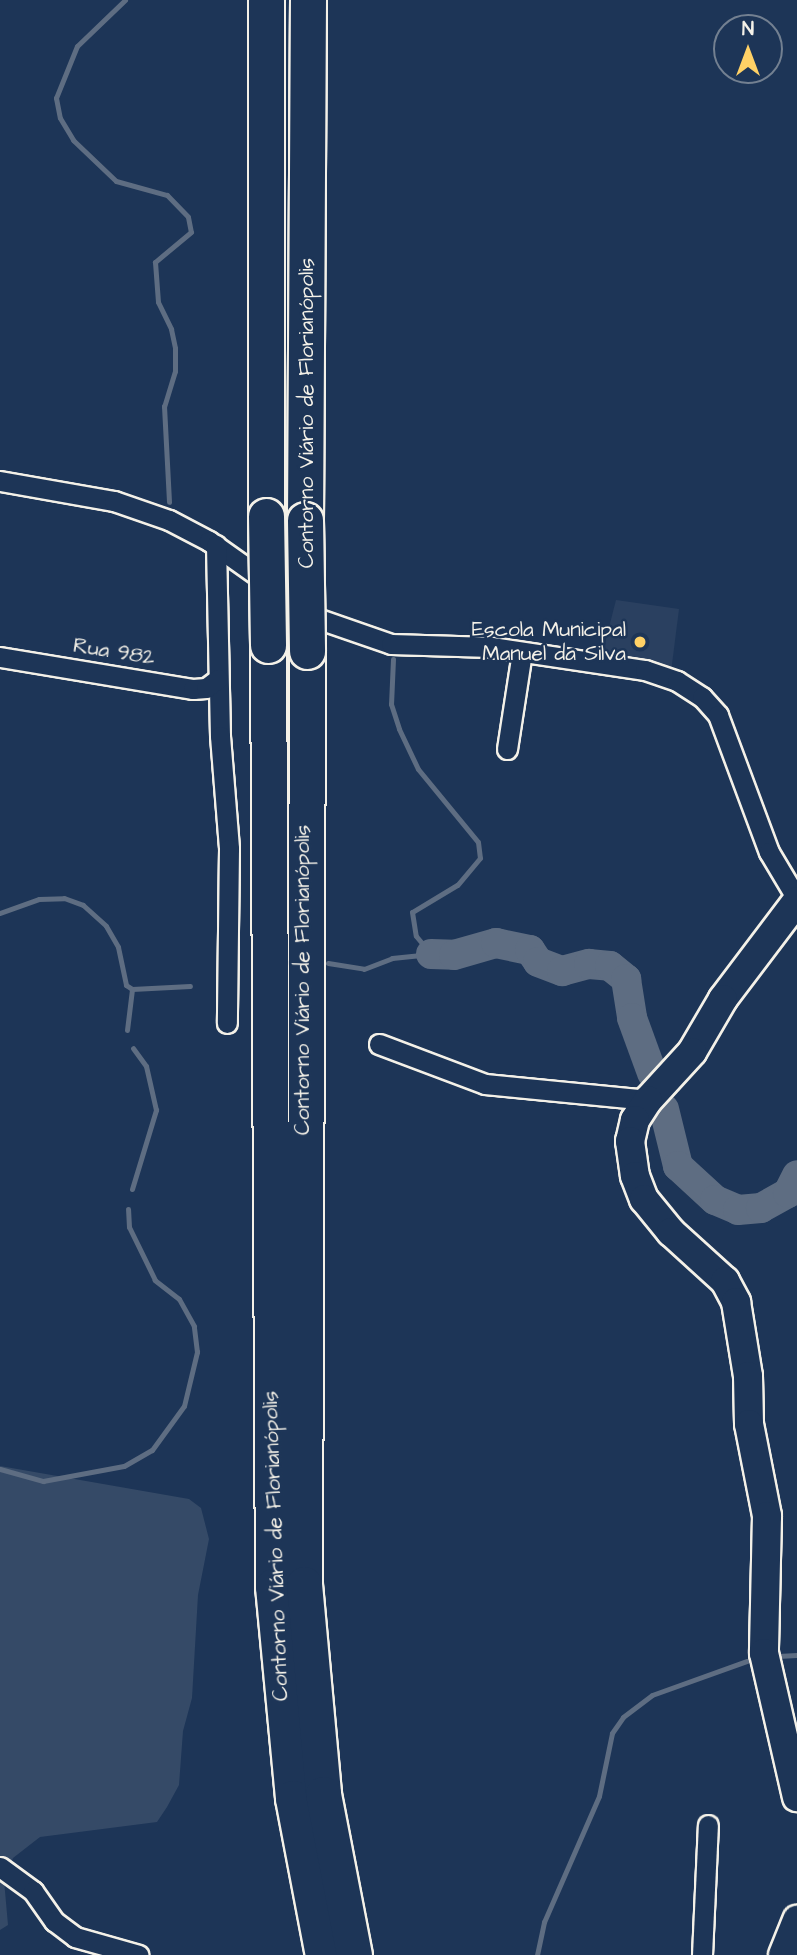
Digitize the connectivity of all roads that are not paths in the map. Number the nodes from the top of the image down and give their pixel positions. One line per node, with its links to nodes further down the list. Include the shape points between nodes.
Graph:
1 (267, 0): 18 (highway, Contorno Viário de Florianópolis, bridge, via 273,1586 291,1784)
2 (308, 0): 19 (highway, Contorno Viário de Florianópolis, bridge, via 304,1584 318,1753)
3 (0, 481): 4 (street, via 114,501 169,520)
4 (216, 545): 5 (street, via 318,619 361,635 422,649 491,647); 7 (street)
5 (522, 652): 8 (street); 9 (street, via 645,670 677,681 702,697 729,739 769,852)
6 (0, 657): 7 (street, Rua 982, via 193,689 206,688)
7 (218, 679): 10 (street, via 229,849)
8 (506, 749)
9 (797, 900): 12 (street, via 723,999 692,1052)
10 (226, 1023)
11 (379, 1044): 12 (street, via 485,1084)
12 (648, 1100): 13 (street, via 635,1120 630,1141 644,1199 671,1232 725,1281 742,1323 749,1424 767,1516 764,1653)
13 (797, 1797)
14 (708, 1825): 20 (street)
15 (0, 1867): 17 (street, via 33,1891 54,1921 75,1937)
16 (797, 1920): 21 (street)
17 (139, 1955)
18 (323, 1955)
19 (354, 1955)
20 (702, 1955)
21 (783, 1955)

